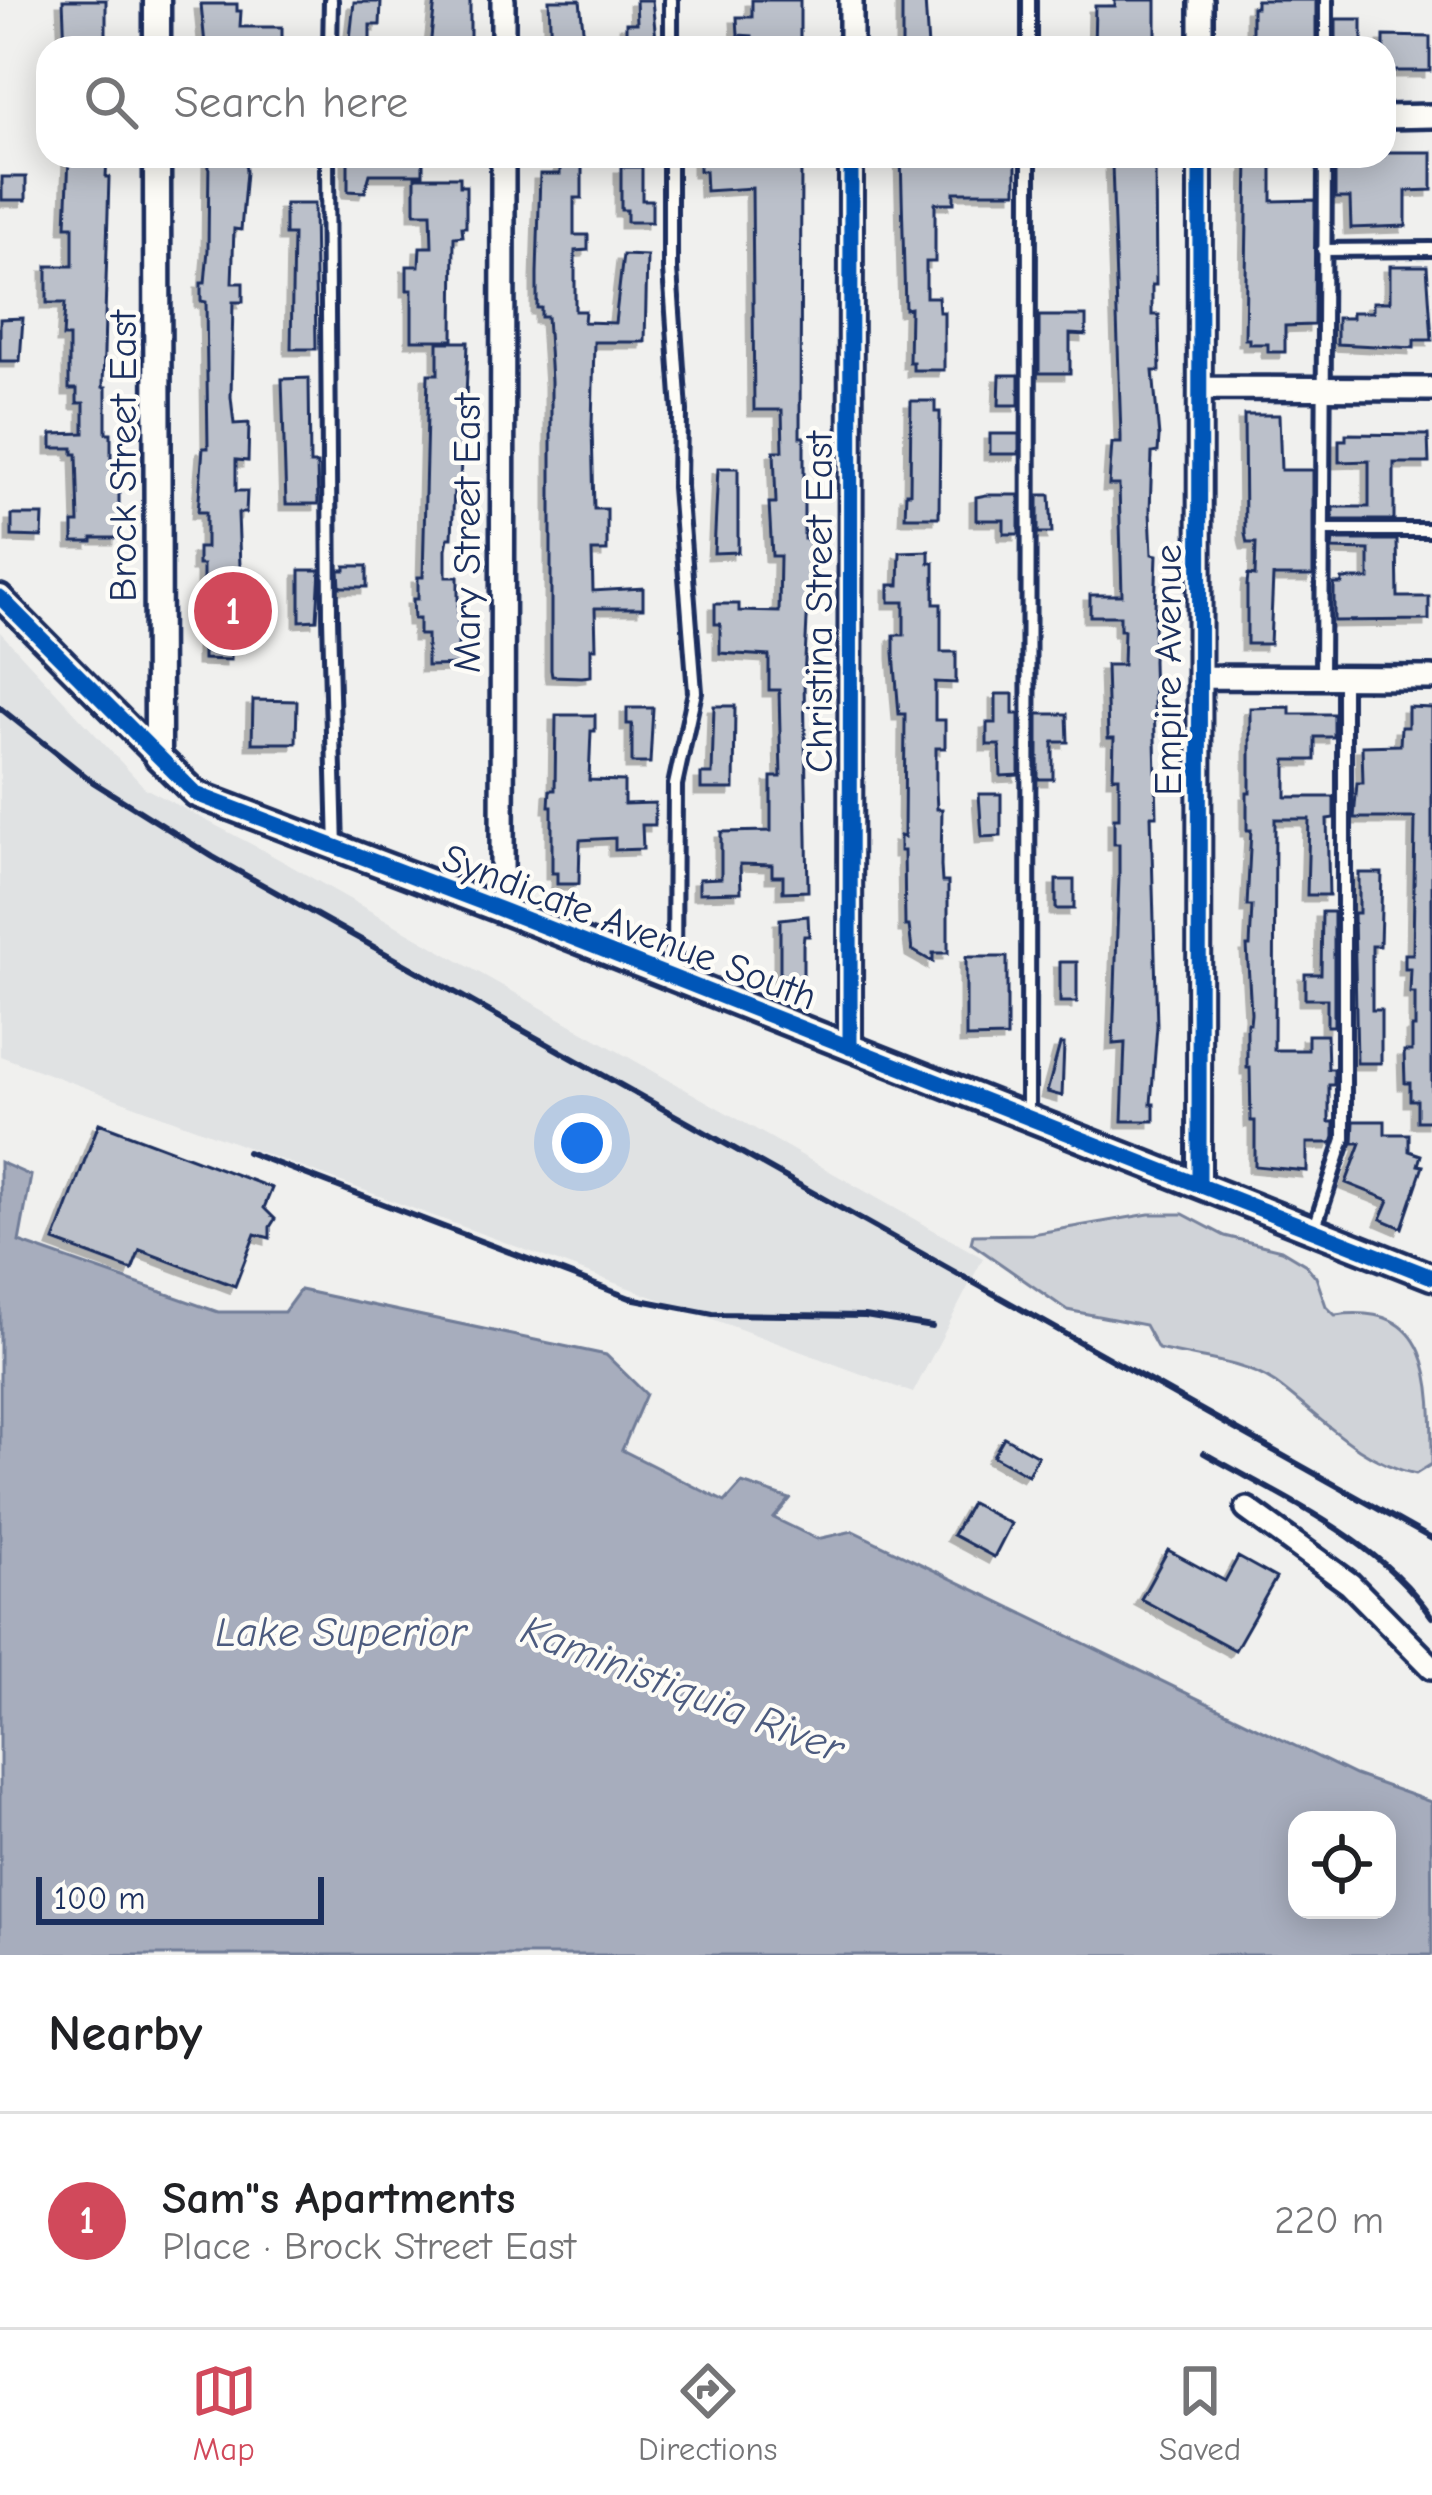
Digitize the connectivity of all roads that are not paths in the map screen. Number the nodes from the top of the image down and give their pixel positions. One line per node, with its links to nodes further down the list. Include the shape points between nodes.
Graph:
1 (157, 0): 9 (street)
2 (331, 0): 10 (lane)
3 (503, 0): 11 (street)
4 (671, 0): 12 (lane)
5 (851, 0): 13 (street)
6 (1029, 0): 14 (lane)
7 (1201, 0): 15 (street)
8 (1326, 0): 16 (lane)
9 (157, 36)
10 (330, 36)
11 (503, 36)
12 (671, 36)
13 (851, 36)
14 (1029, 36)
15 (1201, 36)
16 (1326, 36)
17 (1432, 116): 18 (street)
18 (1396, 117)
19 (157, 168): 38 (street, Brock Street East)
20 (327, 168): 39 (lane)
21 (503, 168): 40 (street, Mary Street East)
22 (670, 168): 41 (lane, via 680,508 695,692 675,785)
23 (851, 168): 42 (street, Christina Street East)
24 (1029, 168): 43 (lane)
25 (1200, 168): 29 (street, Empire Avenue)
26 (1325, 168): 28 (lane)
27 (1432, 249): 28 (lane)
28 (1323, 250): 30 (lane)
29 (1201, 388): 30 (street); 35 (street, Empire Avenue)
30 (1322, 388): 31 (street); 32 (lane)
31 (1432, 389)
32 (1322, 530): 33 (lane); 36 (lane)
33 (1432, 530)
34 (0, 597): 38 (street, Syndicate Avenue South)
35 (1200, 677): 36 (street); 44 (street, Empire Avenue)
36 (1333, 678): 37 (street); 45 (lane, via 1344,1139)
37 (1432, 678)
38 (158, 757): 39 (street, Syndicate Avenue South, via 196,794)
39 (336, 849): 40 (street, Syndicate Avenue South)
40 (502, 910): 41 (street, Syndicate Avenue South)
41 (674, 979): 42 (street, Syndicate Avenue South)
42 (850, 1048): 43 (street, Syndicate Avenue South)
43 (1028, 1115): 44 (street, Syndicate Avenue South)
44 (1199, 1185): 45 (street, Syndicate Avenue South)
45 (1313, 1230): 46 (street, Syndicate Avenue South)
46 (1432, 1277)
47 (1247, 1509): 48 (street, via 1350,1584)
48 (1432, 1666)

